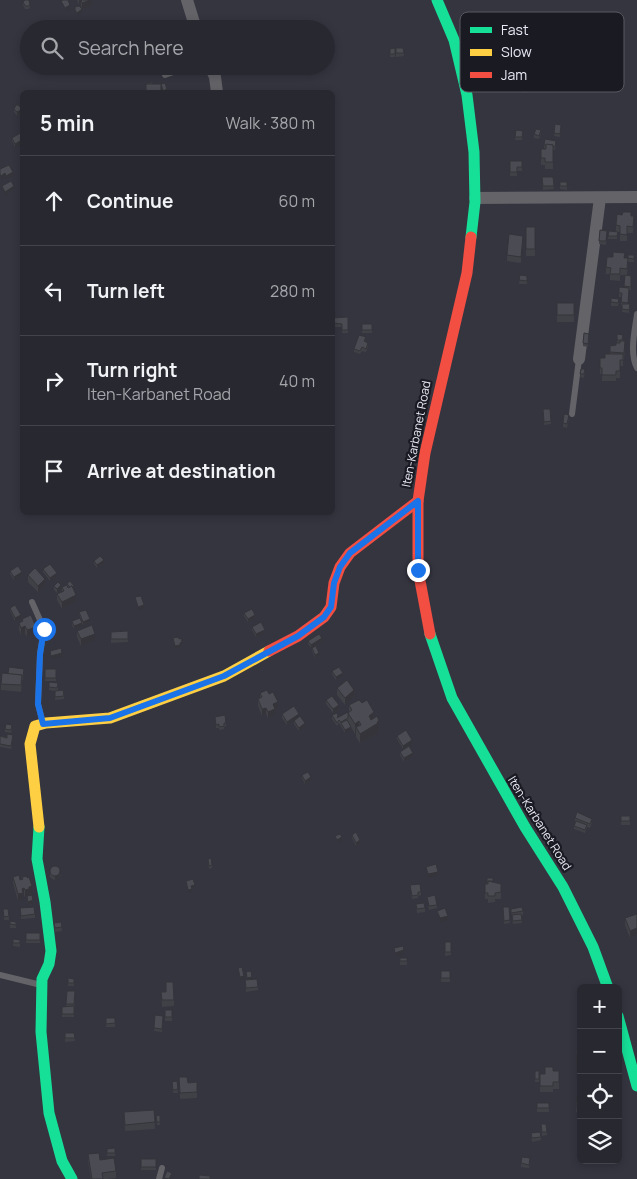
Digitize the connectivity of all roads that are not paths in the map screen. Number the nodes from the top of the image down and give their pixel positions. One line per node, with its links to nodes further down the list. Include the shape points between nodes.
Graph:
1 (187, 0): 3 (street)
2 (437, 0): 4 (main road, Iten-Karbanet Road)
3 (193, 20)
4 (460, 64)
5 (214, 75): 6 (street)
6 (217, 90)
7 (467, 92): 9 (main road, Iten-Karbanet Road)
8 (637, 197): 10 (street)
9 (475, 198): 10 (street); 15 (main road, Iten-Karbanet Road, via 466,273 425,453)
10 (600, 198): 12 (street)
11 (637, 314): 13 (lane, via 633,345)
12 (579, 359): 14 (lane)
13 (637, 368)
14 (572, 414)
15 (418, 501): 17 (main road, via 350,553 334,583 331,607 324,617 298,636 224,676 110,718); 19 (main road, Iten-Karbanet Road, via 418,570 430,634 452,698 525,827 564,887 594,947)
16 (32, 602): 17 (lane, via 44,629 38,704)
17 (43, 724): 20 (main road, via 34,726 30,744 39,830 37,859 51,951)
18 (0, 975): 20 (lane)
19 (607, 984)
20 (42, 985): 24 (main road, via 40,1032 49,1114 62,1161)
21 (622, 1029): 22 (main road)
22 (637, 1086)
23 (162, 1168): 25 (lane)
24 (72, 1179)
25 (159, 1179)

